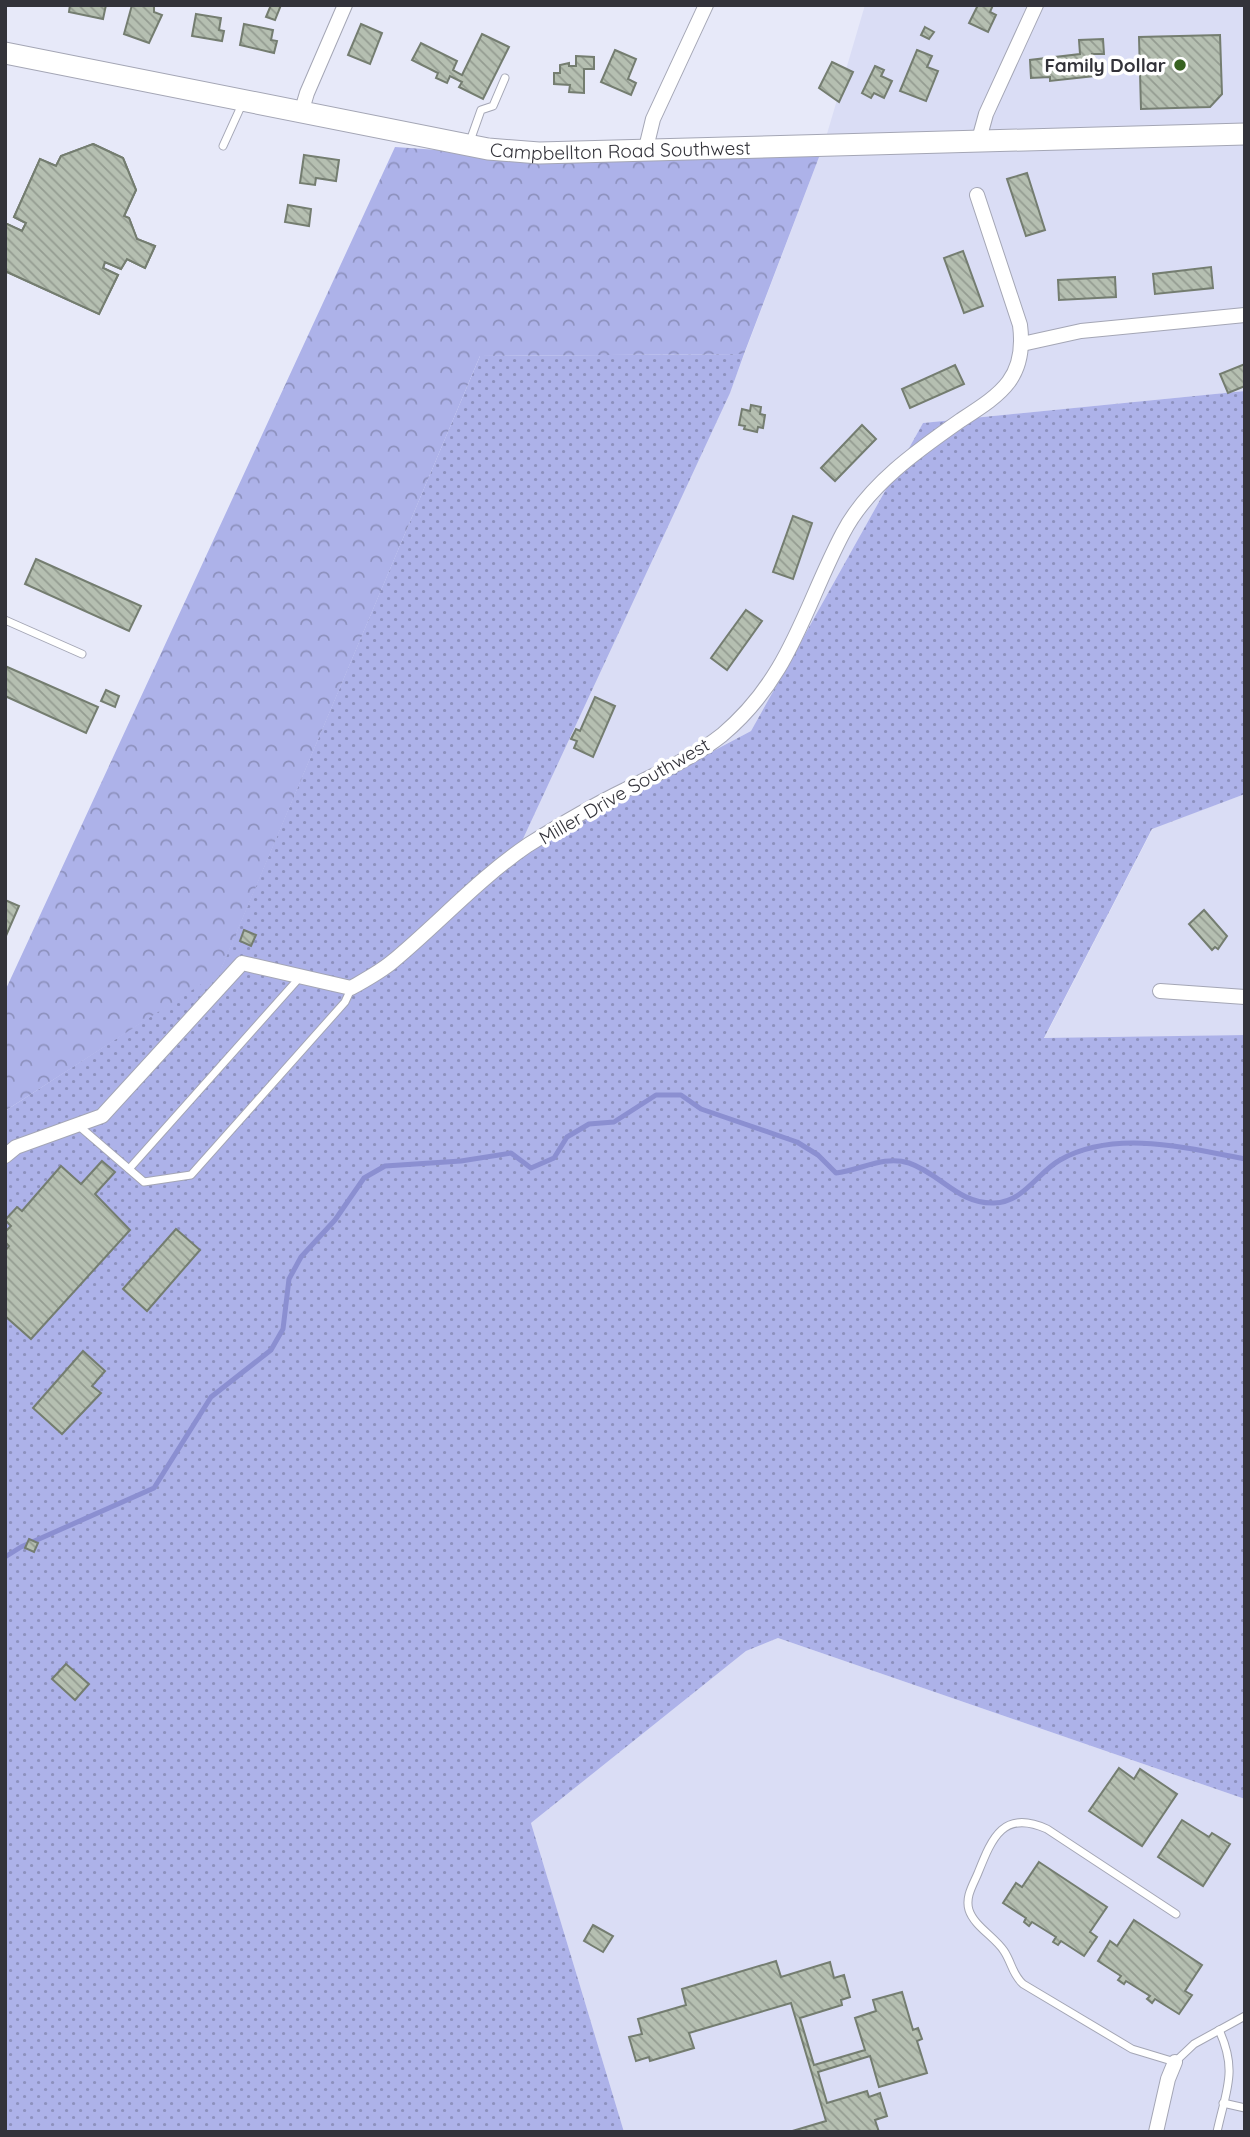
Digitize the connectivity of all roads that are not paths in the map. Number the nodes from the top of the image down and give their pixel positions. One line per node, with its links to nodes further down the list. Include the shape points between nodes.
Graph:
1 (345, 5): 7 (street)
2 (706, 5): 12 (street, via 653,119)
3 (1036, 5): 9 (street, via 986,114)
4 (5, 53): 6 (main road, Campbellton Road Southwest)
5 (505, 78): 10 (lane, via 493,106 481,110)
6 (244, 102): 7 (main road, Campbellton Road Southwest); 11 (lane)
7 (301, 113): 10 (main road, Campbellton Road Southwest)
8 (1245, 134): 9 (main road, Campbellton Road Southwest)
9 (978, 143): 12 (main road, Campbellton Road Southwest)
10 (469, 145): 12 (main road, Campbellton Road Southwest, via 539,153)
11 (223, 146)
12 (645, 152)
13 (977, 195): 15 (street, via 1020,325)
14 (1245, 314): 15 (street, via 1081,331)
15 (1022, 344): 19 (street, Miller Drive Southwest, via 1017,369 1002,393 918,450 859,507 782,666 721,735 526,847 468,892 386,967)
16 (5, 620): 17 (lane)
17 (82, 654)
18 (302, 975): 19 (street); 22 (street, via 242,963 102,1116); 24 (lane)
19 (351, 988): 24 (lane, via 345,1002 191,1175 144,1182)
20 (1160, 991): 21 (street)
21 (1245, 997)
22 (78, 1124): 23 (street, via 16,1147); 24 (lane)
23 (5, 1156)
24 (129, 1169)
25 (1176, 1914): 28 (lane, via 1047,1829 1025,1822 1006,1826 994,1838 968,1899 972,1916 1003,1949 1023,1984 1132,2049)
26 (1245, 2016): 27 (lane)
27 (1219, 2030): 28 (lane); 29 (lane, via 1231,2061)
28 (1175, 2062): 31 (street)
29 (1223, 2103): 30 (lane); 32 (lane)
30 (1245, 2108)
31 (1156, 2132)
32 (1217, 2132)

